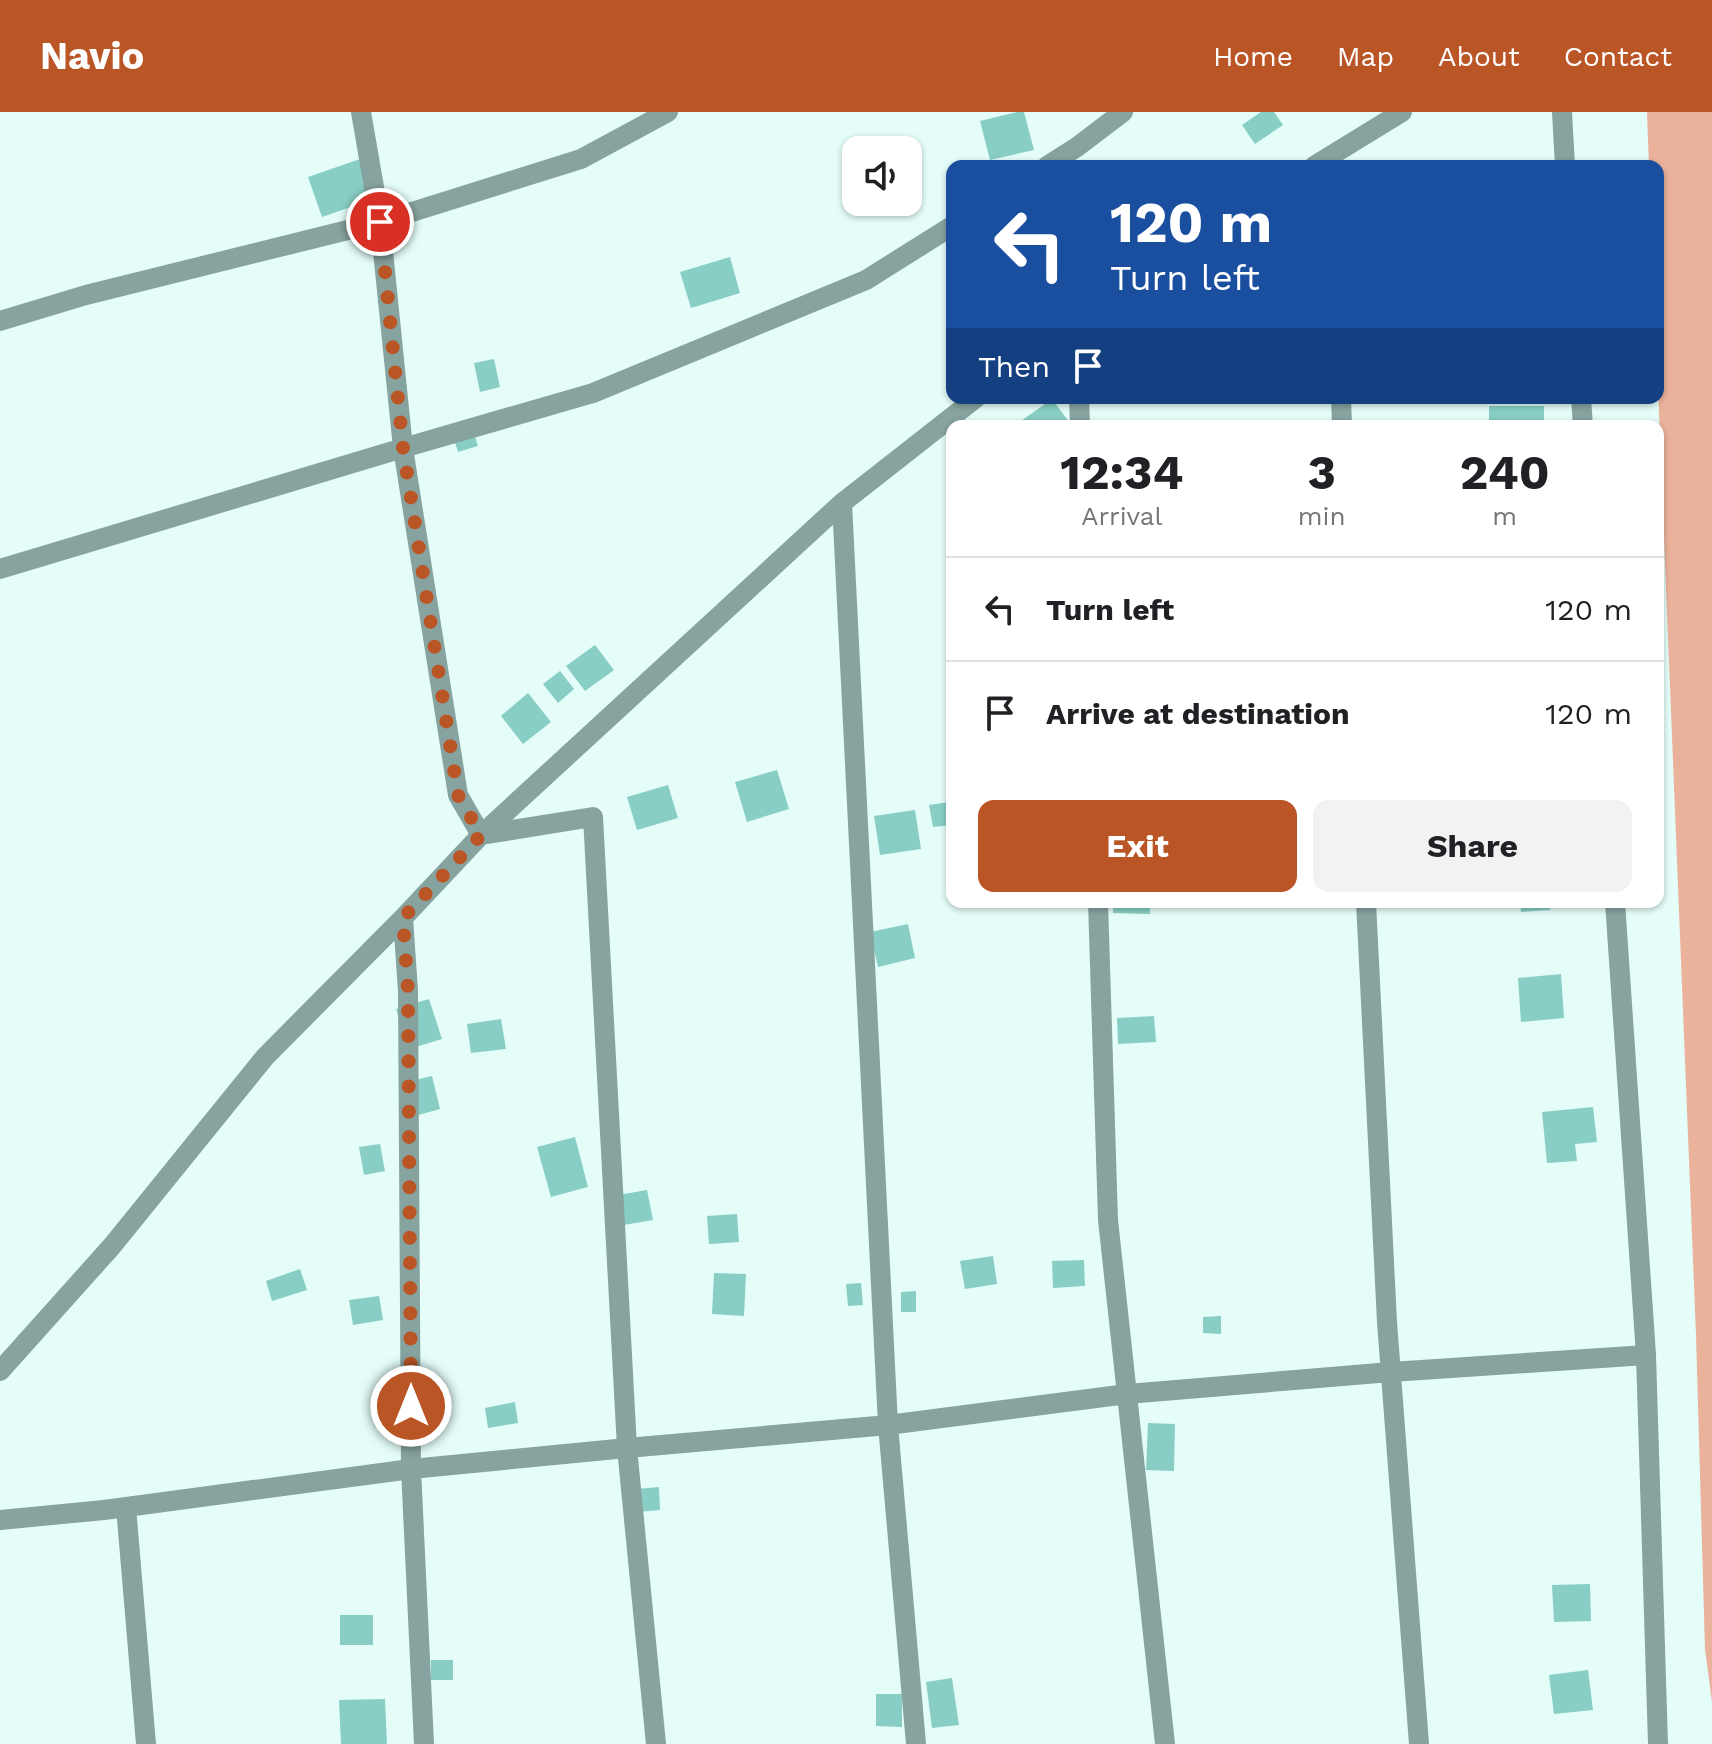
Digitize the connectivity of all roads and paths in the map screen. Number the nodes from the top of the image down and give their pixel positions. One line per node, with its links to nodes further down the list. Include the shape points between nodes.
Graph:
1 (361, 112): 9 (street)
2 (668, 112): 9 (street, via 581,159)
3 (1123, 112): 6 (street)
4 (1402, 112): 7 (street)
5 (1562, 112): 8 (street)
6 (1056, 160)
7 (1329, 160)
8 (1565, 160)
9 (380, 222): 11 (street); 15 (street)
10 (946, 230): 15 (street, via 866,280 593,393)
11 (0, 321)
12 (968, 404): 13 (street)
13 (948, 420)
14 (946, 422): 16 (street)
15 (403, 448): 17 (street); 18 (street, via 458,795)
16 (842, 503): 18 (street); 27 (street)
17 (0, 569)
18 (481, 835): 22 (street); 28 (street, via 593,817)
19 (1098, 908): 26 (street, via 1108,1220)
20 (1366, 908): 25 (street)
21 (1615, 908): 23 (street)
22 (403, 918): 24 (street, via 265,1057 112,1246); 29 (street)
23 (1646, 1355): 25 (street); 38 (street)
24 (0, 1371)
25 (1391, 1372): 26 (street); 37 (street)
26 (1127, 1394): 27 (street); 36 (street)
27 (888, 1425): 28 (street); 35 (street)
28 (627, 1448): 29 (street); 34 (street)
29 (411, 1469): 30 (street); 33 (street)
30 (126, 1507): 31 (street); 32 (street)
31 (0, 1520)
32 (146, 1744)
33 (424, 1744)
34 (656, 1744)
35 (916, 1744)
36 (1165, 1744)
37 (1419, 1744)
38 (1658, 1744)

